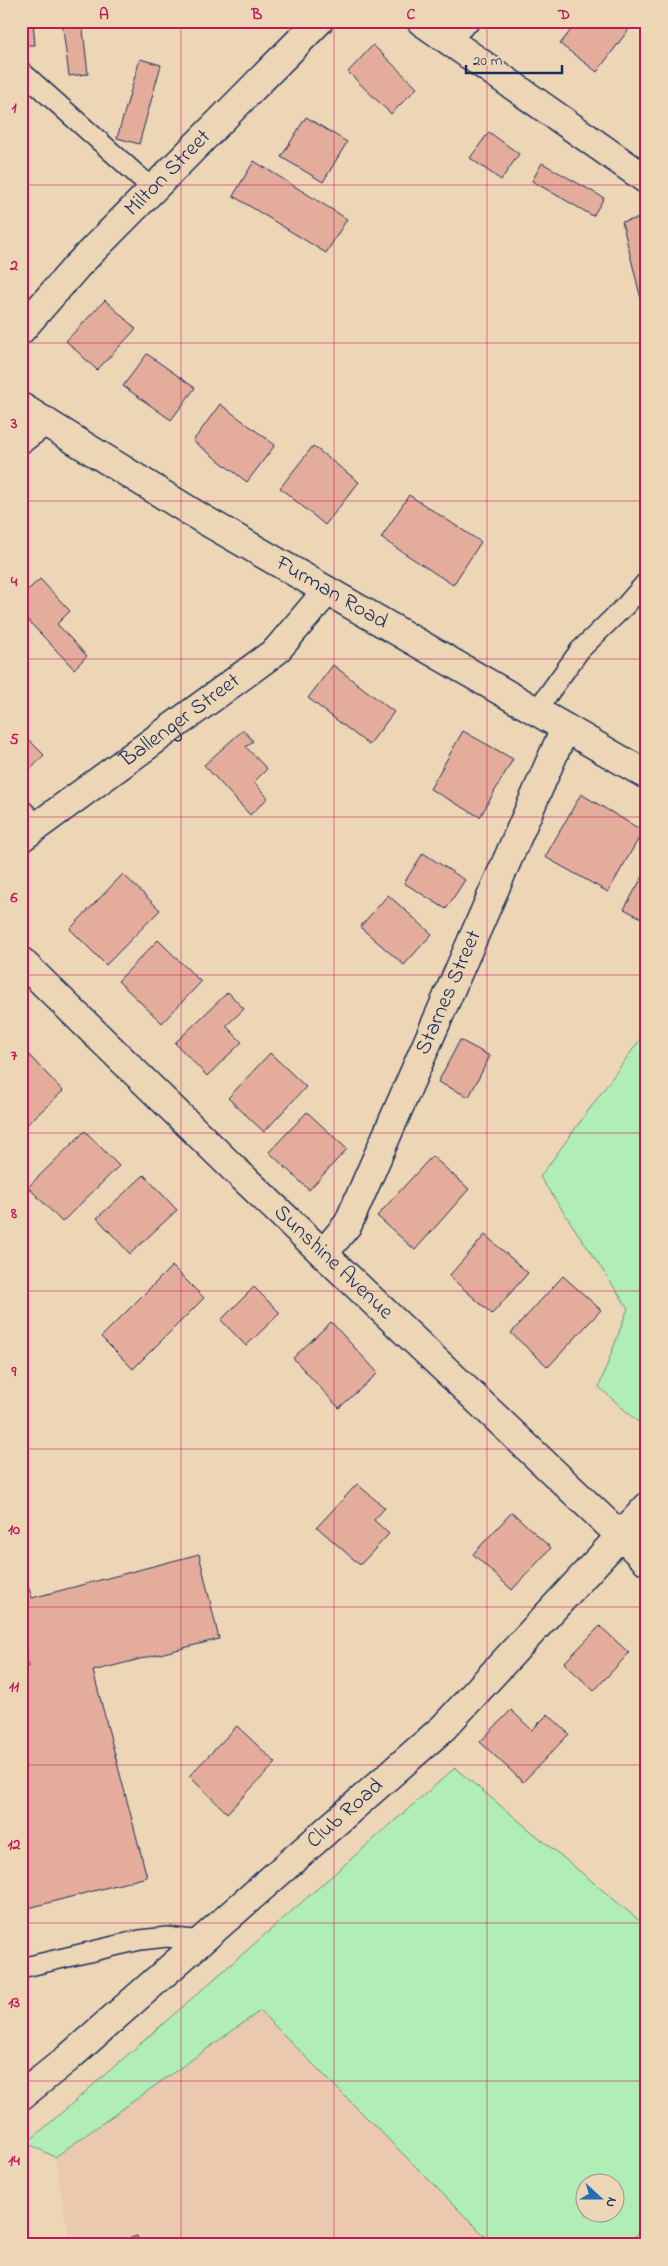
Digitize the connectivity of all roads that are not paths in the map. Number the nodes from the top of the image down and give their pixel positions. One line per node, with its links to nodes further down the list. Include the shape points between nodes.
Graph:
1 (319, 21): 7 (street, Milton Street)
2 (421, 21): 4 (street)
3 (471, 21): 4 (lane)
4 (448, 40): 6 (street)
5 (21, 71): 7 (lane)
6 (647, 180)
7 (153, 189): 8 (street, Milton Street, via 77,266)
8 (21, 330)
9 (21, 407): 10 (street, Furman Road)
10 (45, 421): 11 (street); 13 (street, Furman Road, via 201,518)
11 (21, 439)
12 (647, 582): 14 (lane, via 580,650)
13 (327, 591): 14 (street, Furman Road); 17 (street, Ballenger Street, via 276,651)
14 (536, 711): 15 (street, Furman Road)
15 (565, 728): 16 (street, Furman Road); 19 (street, Starnes Street, via 348,1224)
16 (647, 775)
17 (27, 824)
18 (21, 961): 19 (street, Sunshine Avenue)
19 (324, 1253): 21 (street, Sunshine Avenue)
20 (647, 1507): 21 (street, Club Road)
21 (621, 1537): 22 (street, Sunshine Avenue); 23 (street, Club Road, via 443,1728)
22 (647, 1561)
23 (201, 1941): 24 (lane, via 167,1937 140,1940); 25 (street, Club Road, via 67,2060)
24 (21, 1968)
25 (21, 2096)

